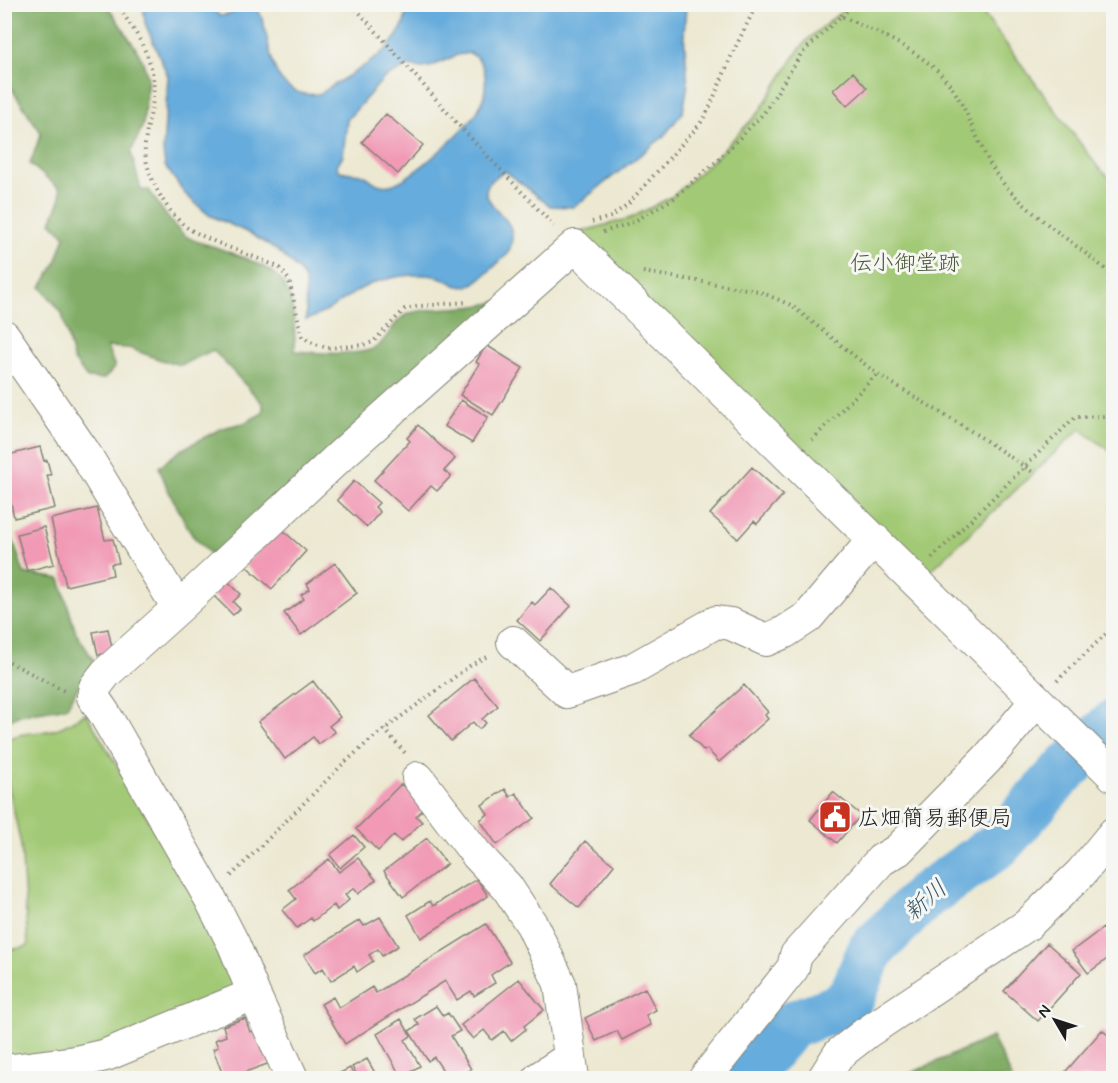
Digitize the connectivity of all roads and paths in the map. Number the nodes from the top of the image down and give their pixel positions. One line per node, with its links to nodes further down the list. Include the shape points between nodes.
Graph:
1 (116, 4): 9 (path, via 140,41 151,67 154,102 145,145 156,188 172,215 190,230 280,268 289,279 302,336 327,348 363,345 373,342 405,309)
2 (352, 4): 6 (path, via 504,174)
3 (757, 4): 6 (path, via 700,124 628,204)
4 (855, 4): 5 (path)
5 (841, 16): 6 (path, via 801,54 764,114 674,198 633,222); 8 (path, via 897,41 939,72 956,93 1000,179 1017,199)
6 (582, 235): 13 (street); 18 (street)
7 (633, 270): 11 (path, via 758,291 791,305)
8 (1113, 277)
9 (476, 302)
10 (4, 336): 18 (street, via 84,452)
11 (877, 374): 13 (path); 14 (path)
12 (1113, 416): 14 (path, via 1075,417)
13 (792, 459): 16 (street)
14 (1025, 466): 15 (path); 17 (path)
15 (1034, 473)
16 (874, 539): 17 (street); 20 (street, via 808,617 766,640 716,622 633,669 567,692)
17 (912, 577): 23 (street)
18 (178, 608): 27 (street, via 106,673 95,687 93,697)
19 (1113, 626): 23 (path)
20 (513, 642): 27 (path, via 471,665 375,736)
21 (4, 659): 22 (path)
22 (65, 692)
23 (1042, 705): 24 (street); 33 (street, via 898,849 881,860 796,955 793,968)
24 (1113, 776)
25 (418, 778): 29 (street, via 507,887 532,925 560,984)
26 (1113, 833): 34 (street, via 1082,873 1027,925 866,1033 839,1054)
27 (210, 898): 28 (street)
28 (254, 994): 30 (street, via 106,1054); 31 (street)
29 (571, 1068): 32 (street)
30 (4, 1071)
31 (292, 1078)
32 (539, 1078)
33 (705, 1078)
34 (824, 1078)

